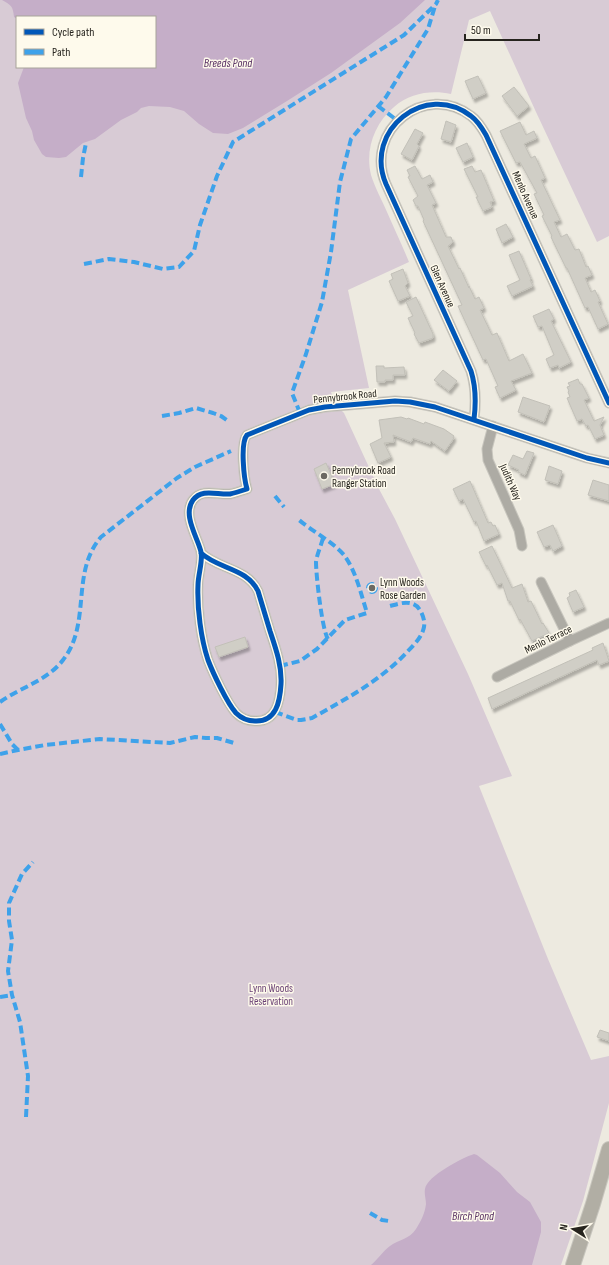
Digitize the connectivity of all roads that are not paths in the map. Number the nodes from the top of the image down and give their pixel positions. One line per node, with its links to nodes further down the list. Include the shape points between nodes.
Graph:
1 (380, 164): 2 (street, Menlo Avenue, via 382,148 388,134 398,121 416,109 432,105 448,106 465,112 478,122 492,146); 3 (street, Glen Avenue, via 382,176 471,371 476,398)
2 (609, 403)
3 (474, 420): 4 (street, Pennybrook Road); 7 (street, Pennybrook Road, via 419,403 381,402 325,406 248,435 244,442 247,489 230,494 202,494 191,503 192,528)
4 (493, 426): 5 (street, Pennybrook Road); 6 (street, Judith Way, via 487,449 488,460 520,530)
5 (609, 463)
6 (522, 546)
7 (201, 553): 7 (street, Pennybrook Road, via 199,603 208,659 234,712 246,720 264,720 276,709 280,696 281,673 258,591 248,578 213,562)
8 (541, 582): 10 (street)
9 (609, 623): 10 (street, Menlo Terrace)
10 (570, 641): 11 (street, Menlo Terrace)
11 (497, 677)
12 (609, 1150): 13 (main road)
13 (573, 1265)

